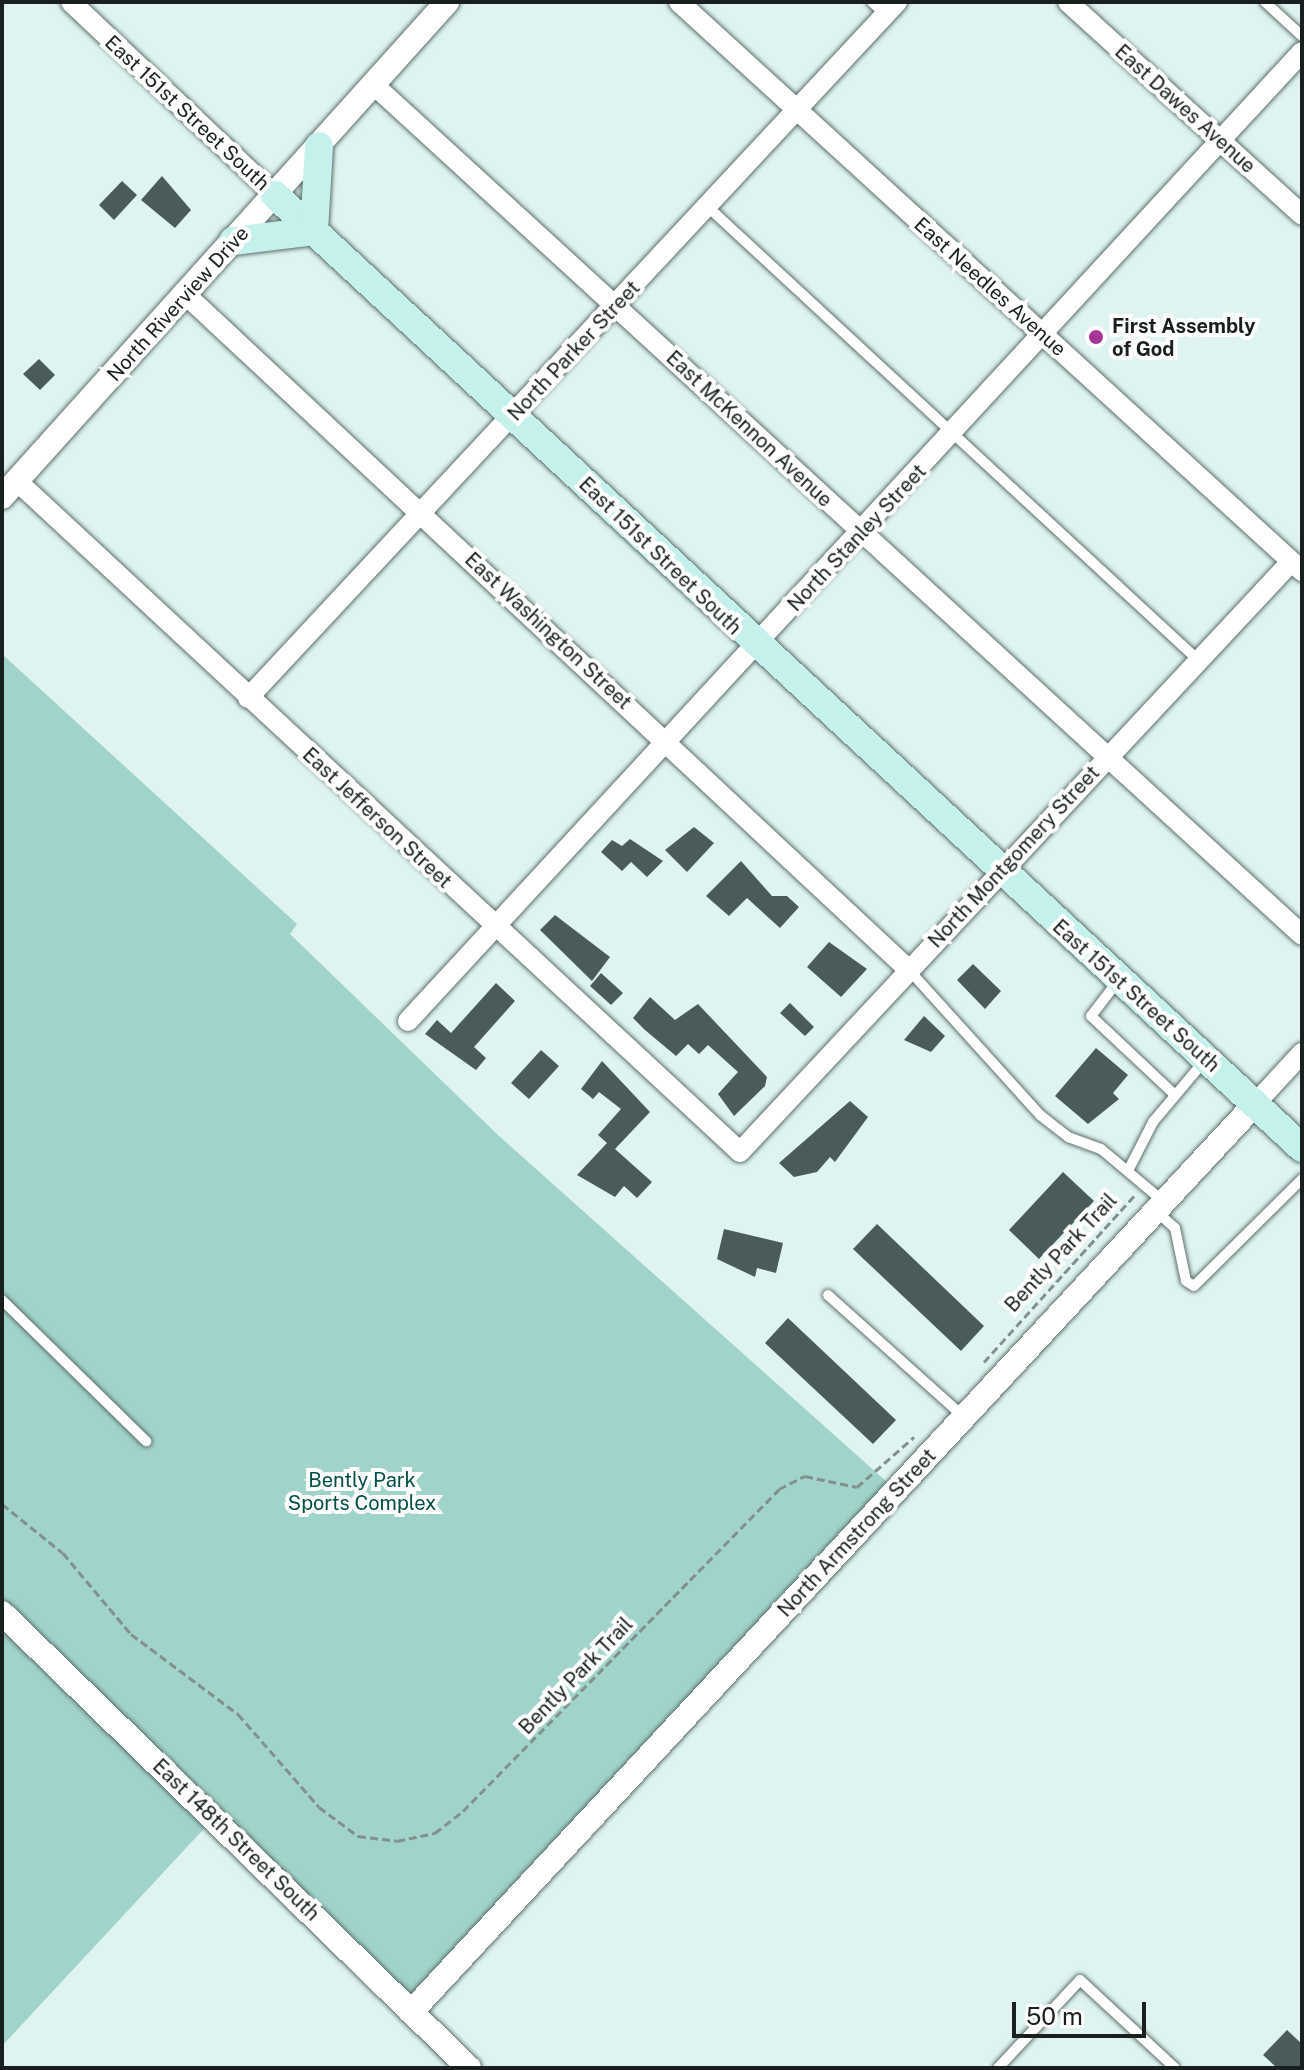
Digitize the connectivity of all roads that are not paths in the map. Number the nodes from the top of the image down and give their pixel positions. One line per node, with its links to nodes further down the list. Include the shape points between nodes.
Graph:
1 (71, 2): 13 (street, East 151st Street South)
2 (447, 2): 9 (street, North Riverview Drive)
3 (679, 2): 10 (street, East Needles Avenue)
4 (1068, 2): 11 (street, East Dawes Avenue)
5 (1265, 2): 7 (lane)
6 (885, 6): 10 (street, North Parker Street)
7 (1302, 36)
8 (1302, 52): 11 (street, North Stanley Street)
9 (374, 85): 12 (street, North Riverview Drive); 19 (street, East McKennon Avenue)
10 (798, 112): 14 (street, North Parker Street); 20 (street, East Needles Avenue)
11 (1221, 141): 15 (street, East Dawes Avenue); 20 (street, North Stanley Street)
12 (319, 146): 13 (street, North Riverview Drive); 16 (main road)
13 (275, 195): 16 (main road, East 151st Street South); 17 (street, North Riverview Drive)
14 (708, 207): 19 (street, North Parker Street); 22 (lane)
15 (1302, 215)
16 (314, 231): 17 (main road); 21 (main road, East 151st Street South)
17 (233, 241): 18 (street, North Riverview Drive)
18 (185, 294): 23 (street, North Riverview Drive); 24 (street, East Washington Street)
19 (617, 306): 21 (street, North Parker Street); 25 (street, East McKennon Avenue)
20 (1045, 337): 22 (street, North Stanley Street); 26 (street, East Needles Avenue)
21 (514, 417): 24 (street, North Parker Street); 27 (main road, East 151st Street South)
22 (953, 435): 25 (street, North Stanley Street); 28 (lane)
23 (10, 489): 29 (street, East Jefferson Street)
24 (422, 514): 29 (street, North Parker Street); 30 (street, East Washington Street)
25 (860, 533): 27 (street, North Stanley Street); 31 (street, East McKennon Avenue)
26 (1296, 567): 28 (street, North Montgomery Street)
27 (756, 647): 30 (street, North Stanley Street); 32 (main road, East 151st Street South)
28 (1198, 660): 31 (street, North Montgomery Street)
29 (248, 698): 33 (street, East Jefferson Street)
30 (667, 740): 33 (street, North Stanley Street); 35 (street, East Washington Street)
31 (1109, 756): 32 (street, North Montgomery Street); 34 (street, East McKennon Avenue)
32 (1002, 874): 35 (street, North Montgomery Street); 36 (main road, East 151st Street South)
33 (493, 926): 37 (street, North Stanley Street); 43 (street, East Jefferson Street)
34 (1302, 935)
35 (909, 970): 43 (street, North Montgomery Street); 44 (lane, via 1040,1115)
36 (1119, 979): 39 (main road, East 151st Street South); 40 (lane, via 1091,1016)
37 (408, 1021)
38 (1302, 1053): 41 (street, North Armstrong Street)
39 (1206, 1059): 40 (lane); 41 (main road, East 151st Street South)
40 (1174, 1094): 44 (lane)
41 (1254, 1105): 42 (main road, East 151st Street South); 46 (street, North Armstrong Street)
42 (1302, 1148)
43 (740, 1152)
44 (1129, 1169): 46 (lane)
45 (1302, 1179): 46 (lane, via 1194,1286 1186,1281 1175,1228)
46 (1160, 1207): 49 (street, North Armstrong Street)
47 (828, 1295): 49 (lane)
48 (2, 1300): 50 (lane)
49 (965, 1417): 52 (street, North Armstrong Street)
50 (146, 1441)
51 (2, 1613): 52 (street, East 148th Street South)
52 (411, 2012): 53 (street, East 148th Street South)
53 (469, 2068)
54 (998, 2068): 55 (lane, via 1080,1980)
55 (1175, 2068)

